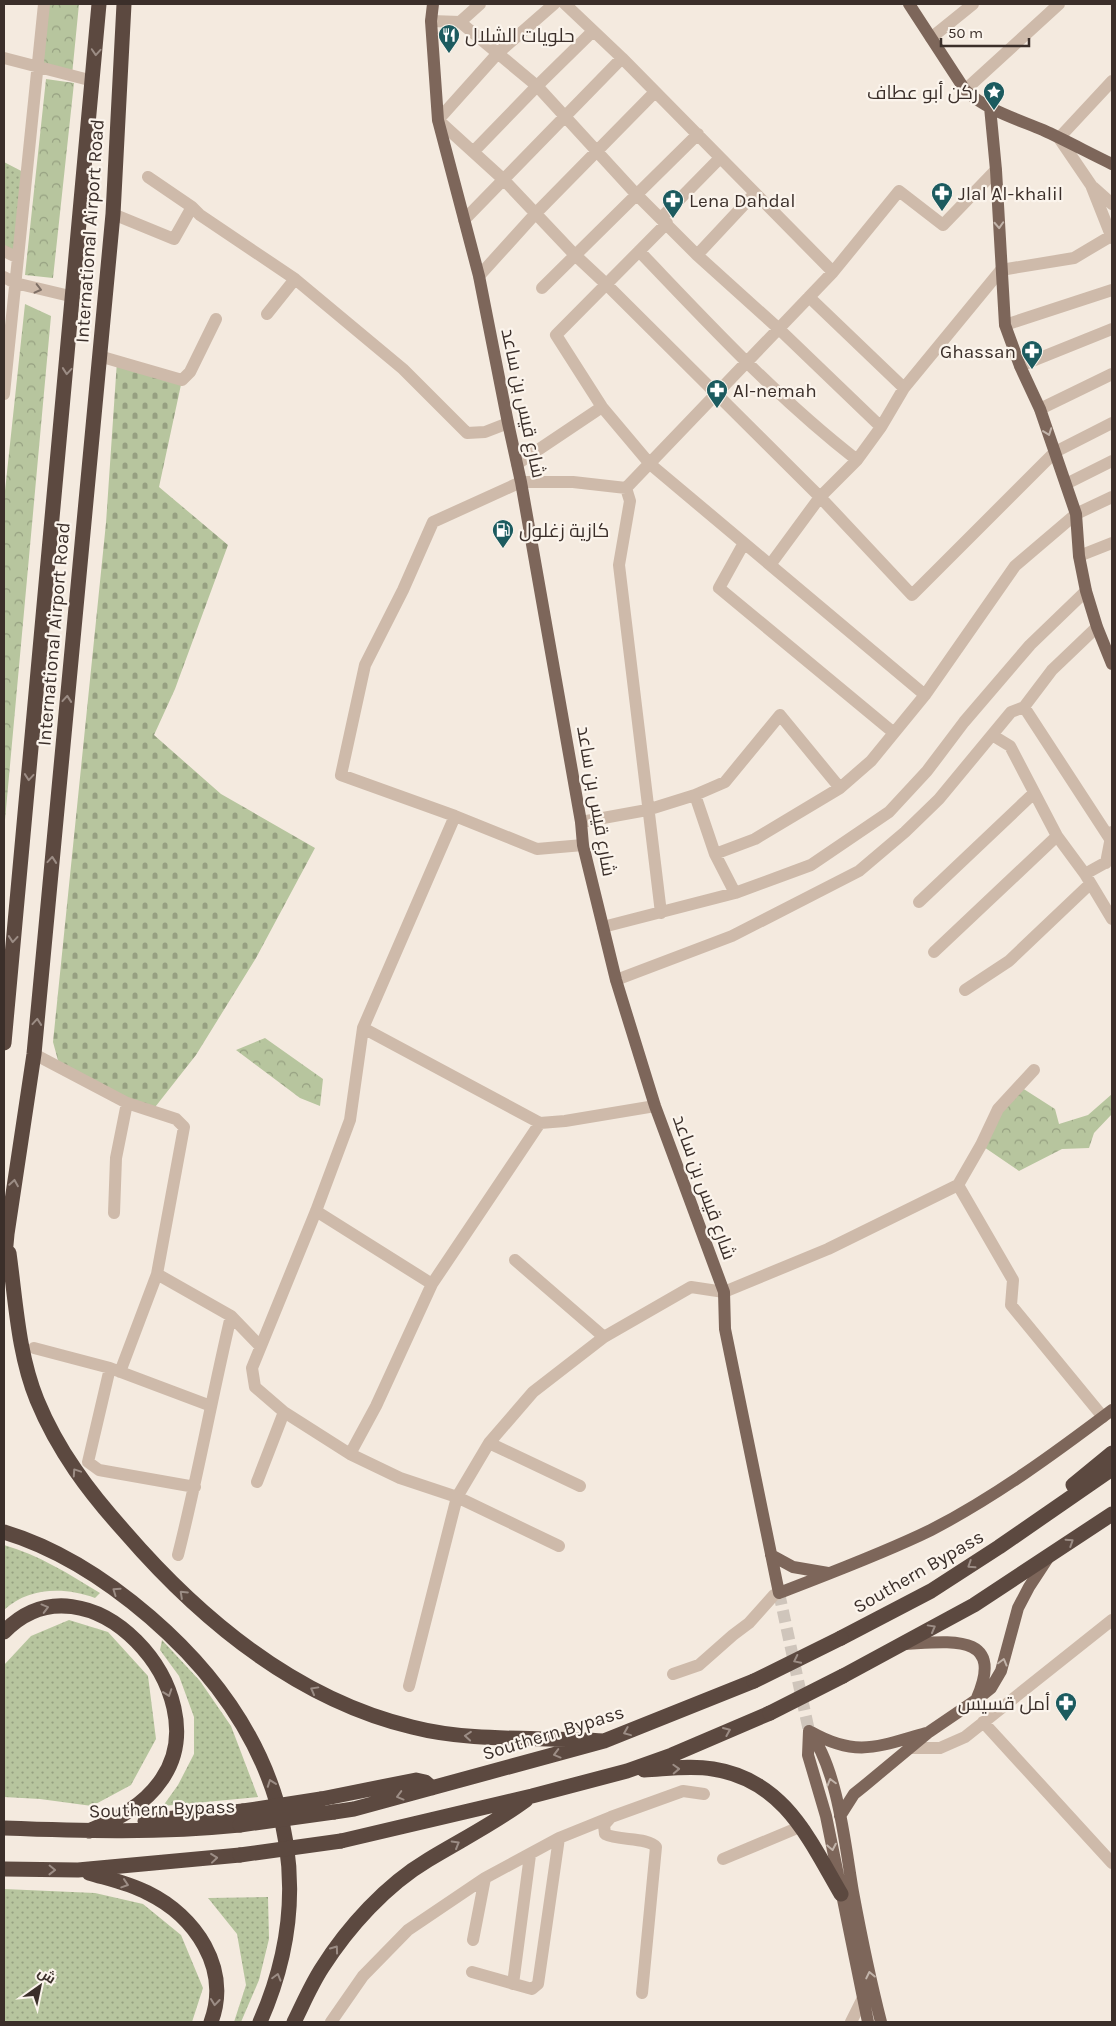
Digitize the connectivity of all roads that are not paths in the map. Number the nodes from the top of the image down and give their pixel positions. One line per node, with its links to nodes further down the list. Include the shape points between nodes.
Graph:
1 (44, 4): 18 (street)
2 (99, 4): 19 (highway, International Airport Road, one-way to 19)
3 (124, 4): 42 (highway, International Airport Road)
4 (433, 4): 11 (main road, شارع قيس بن ساعد)
5 (480, 4): 12 (street)
6 (554, 4): 15 (street)
7 (909, 4): 14 (main road)
8 (973, 4): 14 (street)
9 (1059, 4): 22 (street)
10 (572, 6): 13 (street)
11 (431, 21): 12 (street); 26 (main road, شارع قيس بن ساعد)
12 (460, 22): 15 (street)
13 (592, 32): 17 (street); 21 (street)
14 (931, 38): 22 (main road)
15 (498, 53): 21 (street); 26 (street)
16 (4, 58): 18 (street)
17 (622, 58): 23 (street); 25 (street)
18 (38, 67): 19 (street); 50 (street)
19 (94, 81): 60 (highway, International Airport Road)
20 (1112, 81): 28 (street)
21 (537, 86): 25 (street); 30 (street)
22 (965, 90): 24 (main road)
23 (655, 92): 27 (street); 29 (street)
24 (990, 107): 28 (main road); 33 (main road)
25 (566, 116): 29 (street); 35 (street)
26 (438, 120): 30 (street); 43 (main road, شارع قيس بن ساعد)
27 (698, 134): 31 (street); 38 (street)
28 (1059, 138): 32 (main road); 36 (street)
29 (598, 150): 38 (street); 41 (street)
30 (474, 152): 35 (street)
31 (720, 158): 37 (street); 44 (street)
32 (1112, 164)
33 (996, 170): 51 (main road, one-way to 51); 52 (street, via 943,225 899,191)
34 (148, 177): 40 (street)
35 (504, 180): 41 (street); 43 (street)
36 (1091, 185): 39 (street); 45 (street)
37 (755, 193): 49 (street); 52 (street)
38 (636, 194): 44 (street); 48 (street)
39 (1112, 204)
40 (192, 207): 42 (street, via 174,240); 55 (street, via 200,216)
41 (536, 213): 48 (street); 53 (street)
42 (113, 214): 67 (highway, International Airport Road)
43 (464, 220): 53 (main road, شارع قيس بن ساعد)
44 (664, 220): 47 (street); 49 (street)
45 (1112, 237): 51 (street, via 1074,258)
46 (4, 251): 50 (street)
47 (639, 251): 57 (street); 68 (street)
48 (574, 254): 57 (street); 58 (street)
49 (697, 255): 65 (street)
50 (18, 258): 56 (street)
51 (1001, 270): 64 (main road); 71 (street)
52 (833, 272): 61 (street)
53 (479, 276): 76 (main road, شارع قيس بن ساعد)
54 (4, 277): 56 (street)
55 (295, 280): 62 (street); 76 (street, via 403,369 467,434 486,432)
56 (16, 283): 60 (street, one-way to 60); 72 (street)
57 (606, 284): 73 (street); 74 (street, via 556,335)
58 (542, 288)
59 (1112, 290): 64 (street)
60 (74, 297): 122 (highway, International Airport Road, one-way to 122)
61 (809, 297): 65 (street); 71 (street)
62 (268, 314)
63 (216, 319): 67 (street, via 190,372 182,380)
64 (1005, 325): 69 (main road)
65 (779, 328): 68 (street); 78 (street)
66 (1112, 329): 69 (street)
67 (99, 356): 123 (highway, International Airport Road, one-way to 67)
68 (746, 363): 73 (street); 80 (street, via 820,432)
69 (1020, 366): 75 (main road)
70 (1112, 374): 75 (street)
71 (904, 388): 78 (street)
72 (4, 394)
73 (716, 395): 83 (street); 88 (street)
74 (602, 407): 82 (street); 83 (street)
75 (1040, 409): 79 (main road, one-way to 79)
76 (508, 423): 82 (main road, شارع قيس بن ساعد)
77 (1112, 423): 79 (street)
78 (881, 427): 80 (street)
79 (1055, 452): 85 (main road); 88 (street, via 912,595)
80 (857, 460): 88 (street)
81 (1112, 461): 85 (street)
82 (517, 464): 84 (main road, شارع قيس بن ساعد)
83 (650, 464): 86 (street); 91 (street)
84 (521, 482): 86 (street, via 573,482); 105 (street, via 433,522 365,665 340,775); 106 (main road, شارع قيس بن ساعد)
85 (1066, 484): 89 (main road)
86 (626, 488): 104 (street, via 630,501 619,565)
87 (1112, 496): 89 (street)
88 (820, 497): 93 (street)
89 (1076, 514): 92 (main road); 97 (street, via 1016,566)
90 (1112, 542): 92 (street)
91 (744, 543): 93 (street); 99 (street, via 719,588)
92 (1078, 556): 94 (main road)
93 (770, 565): 97 (street)
94 (1086, 591): 95 (main road); 113 (street, via 1030,645 927,771 889,812 811,864)
95 (1097, 627): 96 (main road); 98 (street, via 1052,670)
96 (1112, 662)
97 (925, 695): 99 (street)
98 (1024, 707): 100 (street, via 1011,712); 107 (street)
99 (894, 733): 101 (street, via 871,762)
100 (992, 734): 102 (street, via 1010,746); 119 (street, via 939,799 859,871 732,936)
101 (840, 788): 103 (street, via 780,715 725,782); 110 (street, via 755,839)
102 (1034, 793): 108 (street); 114 (street)
103 (695, 795): 104 (street); 110 (street)
104 (647, 810): 106 (street); 115 (street)
105 (455, 816): 109 (street, via 537,850); 121 (street)
106 (581, 822): 109 (main road, شارع قيس بن ساعد)
107 (1111, 835): 111 (street)
108 (1057, 836): 112 (street); 118 (street)
109 (583, 845): 117 (main road, شارع قيس بن ساعد)
110 (715, 854): 113 (street)
111 (1109, 861): 112 (street)
112 (1088, 879): 116 (street); 120 (street, via 1008,960)
113 (735, 893): 115 (street)
114 (919, 902)
115 (660, 913): 117 (street)
116 (1112, 919)
117 (602, 927): 119 (main road, شارع قيس بن ساعد)
118 (934, 952)
119 (616, 980): 126 (main road, شارع قيس بن ساعد)
120 (965, 990)
121 (363, 1028): 127 (street); 129 (street, via 350,1120)
122 (4, 1043)
123 (34, 1054): 125 (street); 131 (highway, International Airport Road, one-way to 123)
124 (1034, 1070): 128 (street, via 998,1108)
125 (127, 1103): 130 (street, via 116,1158); 134 (street, via 176,1119 184,1127)
126 (655, 1106): 127 (street); 136 (main road, شارع قيس بن ساعد)
127 (540, 1123): 135 (street)
128 (958, 1185): 136 (street, via 828,1249); 144 (street, via 1013,1280 1011,1305)
129 (316, 1211): 135 (street); 139 (street)
130 (114, 1214)
131 (6, 1234): 133 (highway, International Airport Road); 171 (highway, one-way to 131, via 458,1736 389,1721 340,1704 312,1688 257,1654 208,1617 165,1577 117,1523 82,1482 58,1444 37,1399 22,1352)
132 (515, 1260): 138 (street)
133 (4, 1266)
134 (157, 1274): 137 (street); 141 (street)
135 (432, 1284): 147 (street, via 376,1406)
136 (724, 1292): 138 (street, via 691,1287); 159 (main road, شارع قيس بن ساعد, via 725,1329)
137 (231, 1316): 139 (street); 142 (street)
138 (604, 1337): 145 (street, via 533,1392)
139 (260, 1346): 143 (street, via 252,1368 255,1387)
140 (34, 1348): 141 (street)
141 (115, 1370): 142 (street); 151 (street, via 88,1462 99,1470)
142 (211, 1406): 151 (street)
143 (284, 1412): 147 (street); 149 (street)
144 (1108, 1413): 160 (main road, via 1012,1482 932,1529)
145 (489, 1443): 150 (street); 152 (street)
146 (1112, 1452): 156 (highway)
147 (350, 1454): 152 (street, via 400,1478)
148 (1112, 1469): 156 (highway, Southern Bypass)
149 (257, 1482)
150 (580, 1486)
151 (195, 1487): 157 (street)
152 (457, 1497): 155 (street); 166 (street)
153 (1112, 1514): 158 (highway, one-way to 153)
154 (9, 1533): 197 (highway, one-way to 154, via 283,1951 290,1888 280,1815 256,1749 219,1689 162,1627 92,1574 41,1546)
155 (559, 1546)
156 (1000, 1547): 171 (highway, Southern Bypass, one-way to 171, bridge, via 931,1591 754,1681)
157 (178, 1554)
158 (1051, 1554): 164 (highway, one-way to 158, via 974,1605); 167 (main road, one-way to 158, via 997,1679 1018,1608)
159 (771, 1555): 160 (main road, via 794,1567); 161 (main road, شارع قيس بن ساعد)
160 (831, 1573): 161 (main road)
161 (779, 1593): 165 (street, via 699,1665)
162 (1112, 1620): 168 (street)
163 (4, 1632): 182 (highway, one-way to 182, via 27,1615 48,1607 60,1605 84,1610 107,1619 131,1635 150,1657 164,1682 172,1704 176,1732 168,1770 140,1804)
164 (901, 1644): 167 (main road, via 956,1642 971,1646 981,1656 986,1670); 173 (highway, one-way to 164, bridge, via 770,1713)
165 (673, 1674)
166 (409, 1686)
167 (976, 1700): 170 (main road)
168 (983, 1722): 172 (street, via 965,1737 940,1748); 186 (street)
169 (808, 1731): 170 (main road, via 837,1745 860,1749); 177 (main road, one-way to 169, via 822,1754); 190 (main road, one-way to 190, via 808,1755 826,1816)
170 (929, 1732): 172 (main road)
171 (604, 1741): 174 (highway, Southern Bypass, one-way to 174)
172 (911, 1748): 177 (main road, via 854,1794)
173 (628, 1771): 176 (highway); 180 (highway, one-way to 180, via 699,1768 727,1772 764,1788)
174 (432, 1788): 179 (highway, Southern Bypass, one-way to 179, bridge, via 334,1812); 179 (highway, bridge, via 416,1780)
175 (704, 1794): 178 (street, via 683,1792)
176 (532, 1796): 188 (highway, one-way to 176, bridge, via 240,1855 341,1841); 198 (highway, one-way to 176, via 321,1969 351,1928 381,1898 427,1860 505,1816)
177 (840, 1816): 202 (main road, one-way to 177)
178 (611, 1817): 183 (street); 194 (street, via 604,1825 606,1834 652,1843 656,1848)
179 (242, 1818): 182 (highway, Southern Bypass, via 202,1829)
180 (802, 1826): 185 (street); 190 (highway)
181 (4, 1828): 182 (highway, Southern Bypass)
182 (88, 1831)
183 (559, 1838): 184 (street); 193 (street, via 538,1984 532,1989)
184 (530, 1855): 189 (street); 193 (street)
185 (723, 1858)
186 (1112, 1863)
187 (4, 1869): 188 (highway, one-way to 188)
188 (78, 1870): 196 (highway, one-way to 196, via 149,1893 196,1930 213,1964 216,1999)
189 (485, 1878): 191 (street); 199 (street, via 408,1930 362,1976)
190 (841, 1894): 195 (main road)
191 (473, 1940)
192 (472, 1972): 193 (street)
193 (513, 1984)
194 (642, 1993)
195 (863, 1998): 200 (street); 201 (main road)
196 (211, 2022)
197 (260, 2022)
198 (294, 2022)
199 (331, 2022)
200 (851, 2022)
201 (868, 2022)
202 (881, 2022)

